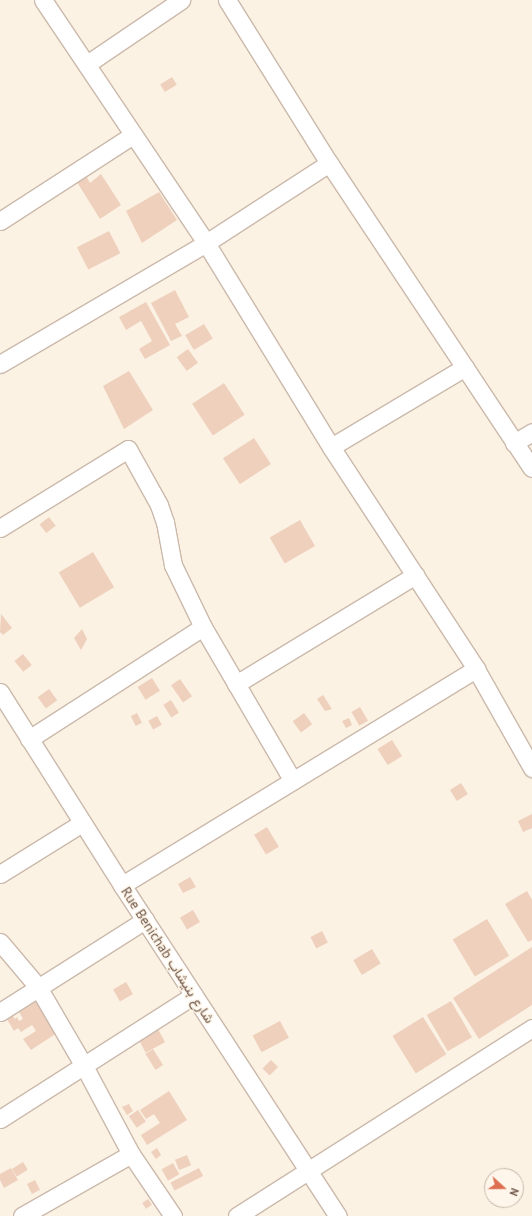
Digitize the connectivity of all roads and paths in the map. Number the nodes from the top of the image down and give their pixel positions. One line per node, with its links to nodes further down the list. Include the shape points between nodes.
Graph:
1 (43, 0): 4 (street)
2 (181, 0): 4 (street)
3 (227, 0): 6 (street)
4 (87, 64): 5 (street)
5 (133, 135): 7 (street); 8 (street)
6 (330, 163): 8 (street); 10 (street)
7 (0, 221)
8 (206, 243): 9 (street); 13 (street)
9 (0, 364)
10 (465, 367): 12 (street); 13 (street)
11 (532, 432): 12 (street)
12 (514, 443): 14 (street)
13 (331, 447): 16 (street)
14 (532, 468)
15 (0, 528): 17 (street, via 128,449 159,506 165,522 173,565)
16 (415, 576): 18 (street); 19 (street)
17 (203, 627): 19 (street); 21 (street)
18 (476, 669): 22 (street); 23 (street)
19 (236, 684): 23 (street)
20 (0, 692): 21 (street, Rue Benichab شارع بنيشاب)
21 (29, 739): 24 (street, Rue Benichab شارع بنيشاب)
22 (532, 768)
23 (293, 781): 26 (street)
24 (82, 823): 25 (street); 26 (street, Rue Benichab شارع بنيشاب)
25 (0, 874)
26 (122, 885): 27 (street, Rue Benichab شارع بنيشاب)
27 (145, 920): 29 (street); 30 (street, Rue Benichab شارع بنيشاب)
28 (0, 942): 29 (street)
29 (38, 987): 31 (street); 33 (street)
30 (194, 995): 33 (street); 36 (street, Rue Benichab شارع بنيشاب)
31 (0, 1012)
32 (532, 1028): 36 (street)
33 (84, 1066): 34 (street); 35 (street)
34 (0, 1119)
35 (131, 1154): 37 (street); 38 (street)
36 (309, 1170): 39 (street); 40 (street, Rue Benichab شارع بنيشاب)
37 (22, 1216)
38 (173, 1216)
39 (237, 1216)
40 (338, 1216)

